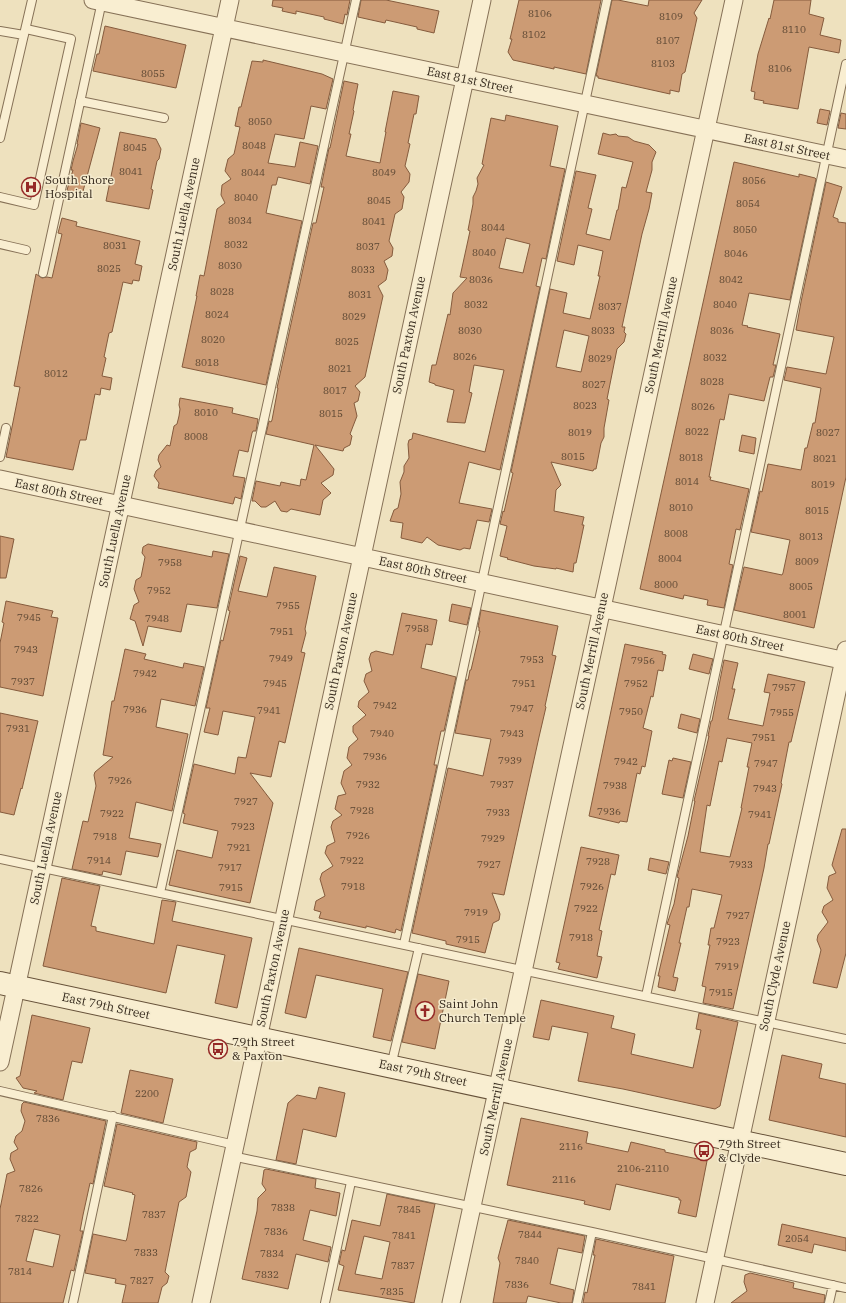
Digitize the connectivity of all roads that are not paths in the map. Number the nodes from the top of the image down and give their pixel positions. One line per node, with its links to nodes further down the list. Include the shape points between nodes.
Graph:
1 (32, 0): 10 (lane)
2 (230, 0): 8 (street, South Luella Avenue)
3 (356, 0): 11 (lane)
4 (482, 0): 13 (street, South Paxton Avenue)
5 (607, 0): 15 (lane)
6 (734, 0): 17 (street, South Merrill Avenue)
7 (99, 1): 8 (street, East 81st Street); 14 (lane)
8 (224, 28): 11 (street, East 81st Street); 28 (street, South Luella Avenue)
9 (0, 31): 10 (lane)
10 (25, 32): 18 (lane); 21 (lane, via 71,39 34,205)
11 (344, 53): 13 (street, East 81st Street); 29 (lane)
12 (846, 64): 19 (lane)
13 (465, 79): 15 (street, East 81st Street); 30 (street, South Paxton Avenue)
14 (80, 101): 16 (lane); 24 (lane)
15 (585, 104): 17 (street, East 81st Street); 31 (lane)
16 (164, 118)
17 (706, 130): 19 (street, East 81st Street); 32 (street, South Merrill Avenue)
18 (0, 138)
19 (826, 155): 20 (street, East 81st Street); 33 (lane)
20 (846, 159)
21 (0, 197)
22 (0, 244): 23 (lane)
23 (26, 250)
24 (43, 273)
25 (6, 428): 26 (lane)
26 (0, 457)
27 (0, 479): 28 (street, East 80th Street)
28 (120, 505): 29 (street, East 80th Street); 36 (street, South Luella Avenue)
29 (240, 531): 30 (street, East 80th Street); 37 (lane)
30 (362, 557): 31 (street, East 80th Street); 38 (street, South Paxton Avenue)
31 (482, 583): 32 (street, East 80th Street); 39 (lane)
32 (602, 609): 33 (street, East 80th Street); 41 (street, South Merrill Avenue)
33 (723, 634): 34 (street, East 80th Street); 43 (lane)
34 (845, 657): 44 (street, South Clyde Avenue)
35 (0, 859): 36 (lane)
36 (42, 868): 37 (lane); 42 (street, South Luella Avenue)
37 (160, 893): 38 (lane)
38 (283, 919): 39 (lane); 45 (street, South Paxton Avenue)
39 (404, 944): 40 (lane)
40 (419, 948): 41 (lane); 48 (lane)
41 (523, 970): 43 (lane); 49 (street, South Merrill Avenue)
42 (8, 985): 45 (main road, East 79th Street); 47 (street, South Luella Avenue)
43 (646, 996): 44 (lane)
44 (765, 1021): 46 (lane); 52 (street, South Clyde Avenue)
45 (258, 1038): 48 (main road, East 79th Street); 53 (street, South Paxton Avenue)
46 (846, 1038)
47 (0, 1062)
48 (391, 1066): 49 (main road, East 79th Street)
49 (497, 1089): 52 (main road, East 79th Street); 56 (street, South Merrill Avenue)
50 (0, 1092): 51 (lane)
51 (114, 1116): 53 (lane); 61 (lane)
52 (739, 1141): 54 (main road, East 79th Street); 58 (street, South Clyde Avenue)
53 (234, 1150): 55 (lane); 62 (street, South Paxton Avenue)
54 (846, 1164)
55 (350, 1182): 56 (lane); 63 (lane)
56 (472, 1207): 57 (lane); 64 (street, South Merrill Avenue)
57 (592, 1232): 58 (lane); 65 (lane)
58 (714, 1259): 59 (lane); 66 (street, South Clyde Avenue)
59 (833, 1285): 60 (lane); 67 (lane)
60 (846, 1288)
61 (73, 1303)
62 (201, 1303)
63 (325, 1303)
64 (452, 1303)
65 (577, 1303)
66 (705, 1303)
67 (829, 1303)

